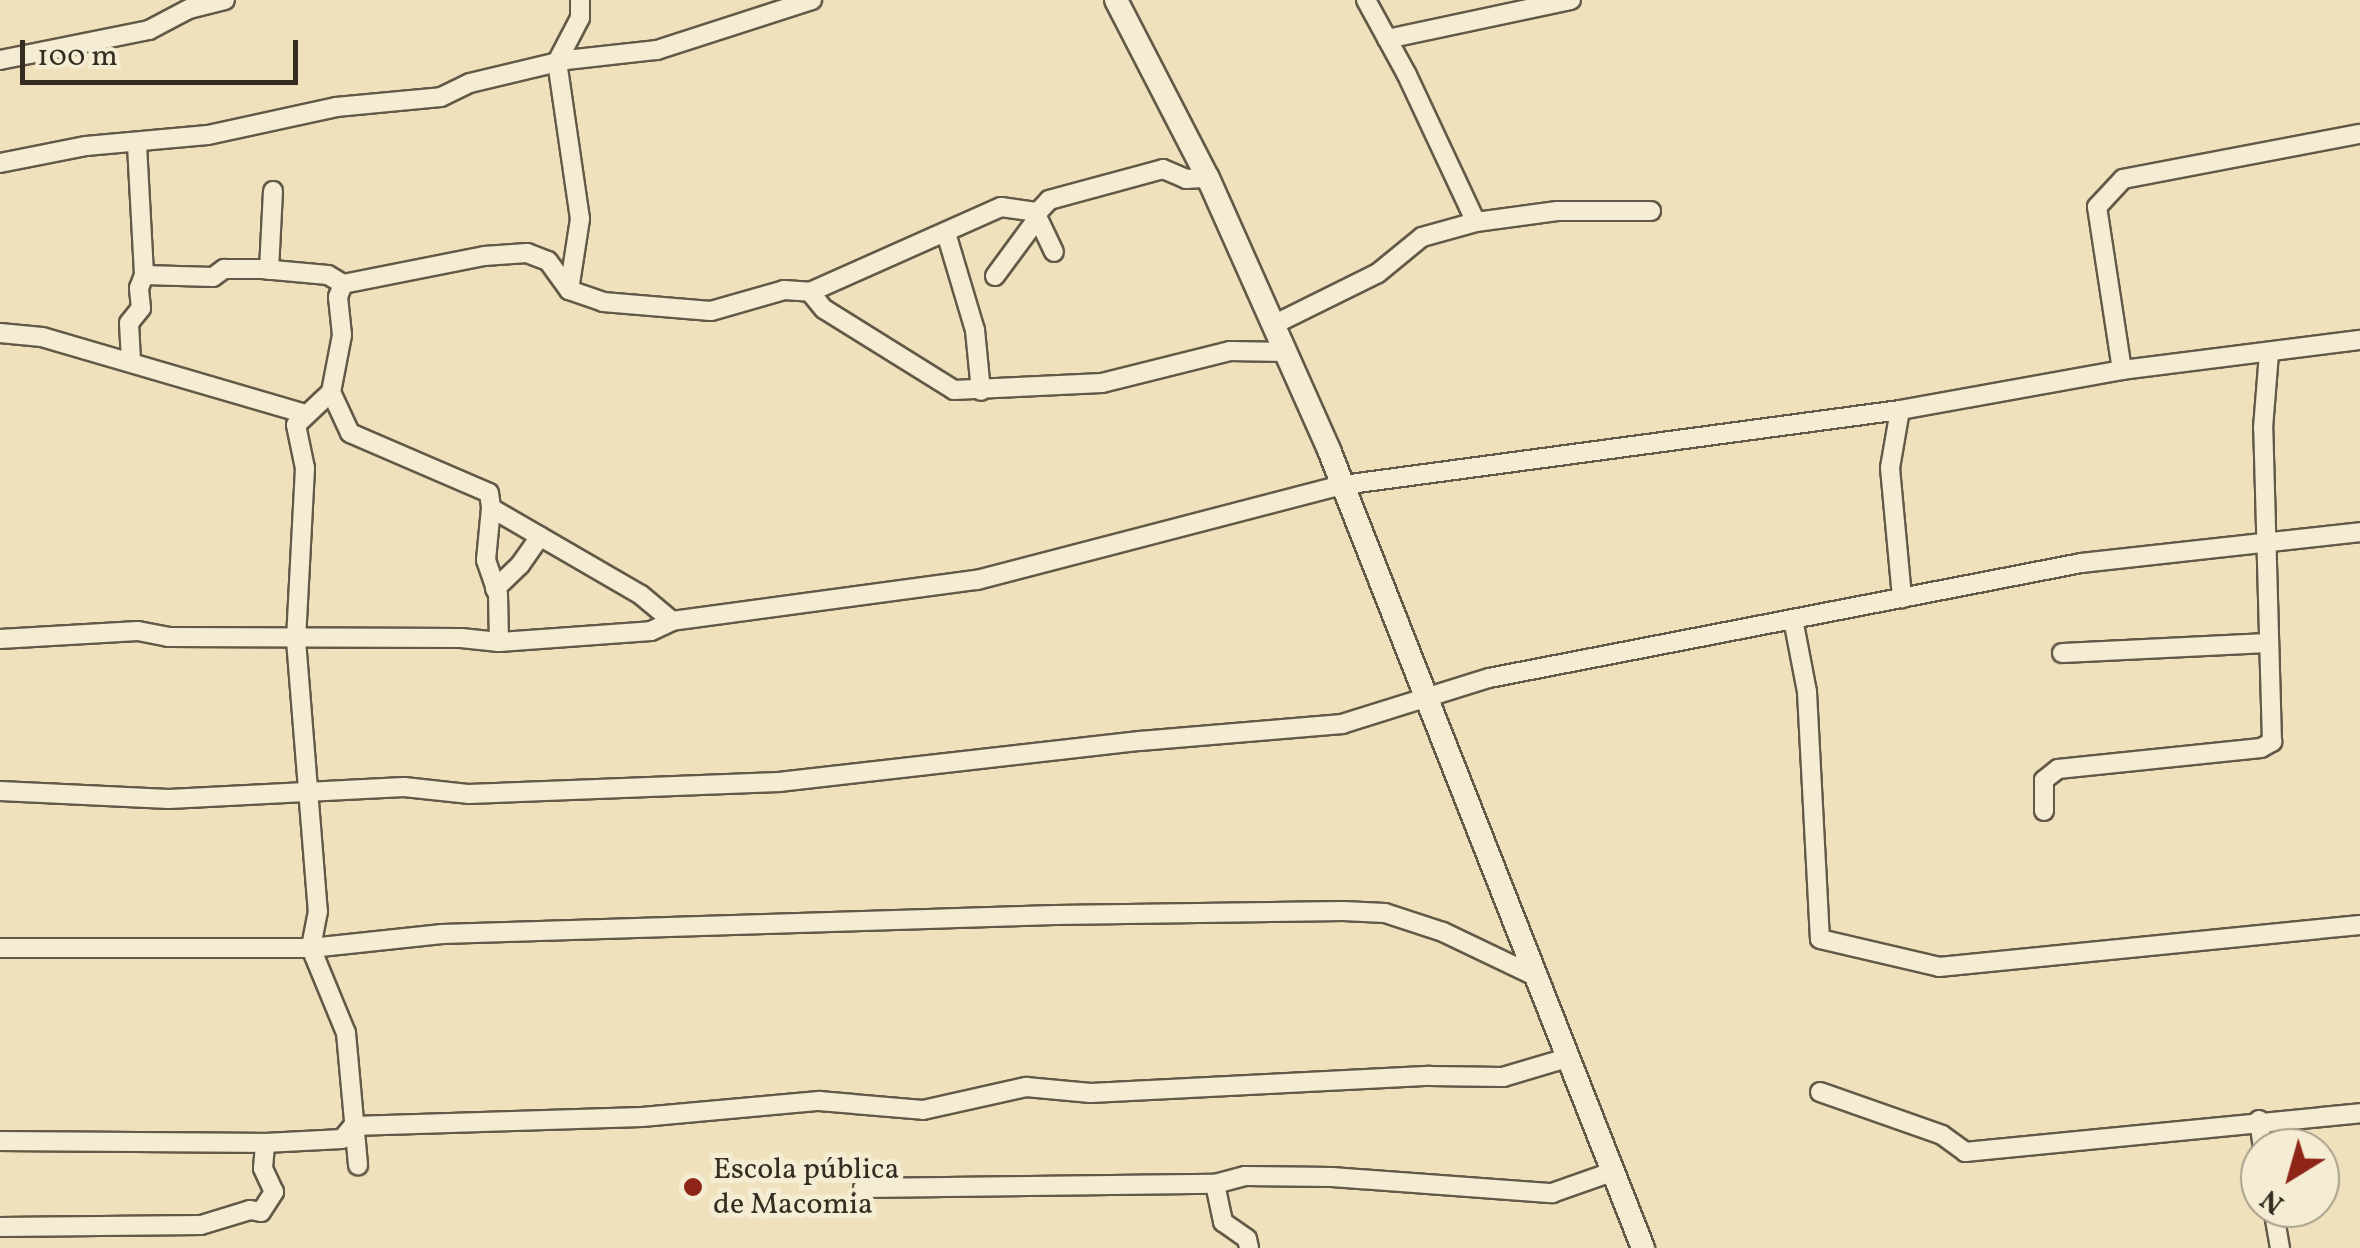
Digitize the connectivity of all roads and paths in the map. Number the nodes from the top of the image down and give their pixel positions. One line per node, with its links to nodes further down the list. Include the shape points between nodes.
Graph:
1 (225, 0): 8 (street, via 149,30)
2 (580, 0): 9 (street, via 580,18)
3 (812, 0): 9 (street, via 657,50)
4 (1116, 0): 13 (main road)
5 (1366, 0): 7 (street)
6 (1571, 0): 7 (street)
7 (1387, 39): 17 (street)
8 (0, 60)
9 (557, 62): 11 (street, via 470,82 441,96 336,106); 24 (street, via 580,218)
10 (2360, 134): 32 (street, via 2123,179 2097,207)
11 (137, 145): 12 (street, via 86,146); 21 (street)
12 (0, 163)
13 (1208, 178): 16 (street, via 1186,180 1163,169 1049,200); 26 (main road)
14 (273, 190): 20 (street)
15 (1651, 212): 17 (street, via 1557,211)
16 (1036, 215): 18 (street, via 1001,208); 19 (street); 22 (street)
17 (1476, 222): 26 (street, via 1422,237 1378,273)
18 (946, 233): 25 (street); 33 (street, via 975,330)
19 (1054, 252)
20 (269, 270): 21 (street); 23 (street, via 328,275)
21 (144, 275): 31 (street, via 141,308 129,323)
22 (995, 276)
23 (343, 284): 24 (street, via 526,253 548,261); 34 (street)
24 (570, 290): 25 (street, via 602,302 711,311 784,290)
25 (810, 292): 33 (street, via 824,309 937,376 943,386)
26 (1273, 324): 29 (main road)
27 (0, 333): 31 (street)
28 (2360, 340): 30 (street)
29 (1285, 352): 33 (street, via 1230,351 1102,384); 37 (main road)
30 (2269, 353): 32 (street); 41 (street, via 2263,428)
31 (131, 361): 36 (street)
32 (2122, 370): 35 (street)
33 (981, 390)
34 (332, 392): 36 (street); 38 (street, via 350,434 472,484 489,493)
35 (1900, 410): 37 (street); 43 (street, via 1890,468)
36 (306, 414): 47 (street, via 296,425 305,468)
37 (1343, 485): 45 (street, via 977,580); 51 (main road)
38 (491, 508): 40 (street); 42 (street, via 486,560)
39 (2360, 532): 41 (street)
40 (540, 536): 42 (street); 45 (street, via 641,595)
41 (2267, 542): 43 (street, via 2081,563); 49 (street)
42 (495, 589): 48 (street)
43 (1902, 598): 44 (street)
44 (1793, 619): 51 (street); 55 (street, via 1807,692 1820,939 1939,967)
45 (672, 621): 48 (street, via 650,631)
46 (0, 639): 47 (street, via 138,631)
47 (296, 640): 48 (street); 53 (street)
48 (500, 642)
49 (2269, 643): 50 (street); 54 (street, via 2272,742 2058,769 2044,780)
50 (2062, 653)
51 (1425, 695): 53 (street, via 1342,724 779,782); 58 (main road)
52 (0, 791): 53 (street, via 169,799)
53 (307, 794): 57 (street, via 318,911)
54 (2044, 811)
55 (2360, 925)
56 (0, 948): 57 (street)
57 (311, 948): 58 (street, via 442,934 1343,911 1384,912); 63 (street, via 346,1033)
58 (1535, 976): 59 (main road)
59 (1567, 1058): 63 (street, via 1502,1077 1091,1093 1026,1087 924,1110 819,1102 642,1117); 68 (main road)
60 (1820, 1092): 62 (street, via 1942,1135 1965,1152)
61 (2360, 1113): 62 (street)
62 (2259, 1120): 64 (street)
63 (353, 1126): 66 (street, via 342,1139); 67 (street)
64 (2260, 1128)
65 (0, 1141): 66 (street)
66 (265, 1143): 71 (street, via 263,1168 274,1192 261,1212 202,1225)
67 (358, 1165)
68 (1612, 1172): 69 (street, via 1552,1193 1332,1176 1246,1176); 73 (main road)
69 (1215, 1184): 70 (street); 72 (street, via 1222,1222)
70 (863, 1188)
71 (0, 1226)
72 (1248, 1248)
73 (1643, 1248)

